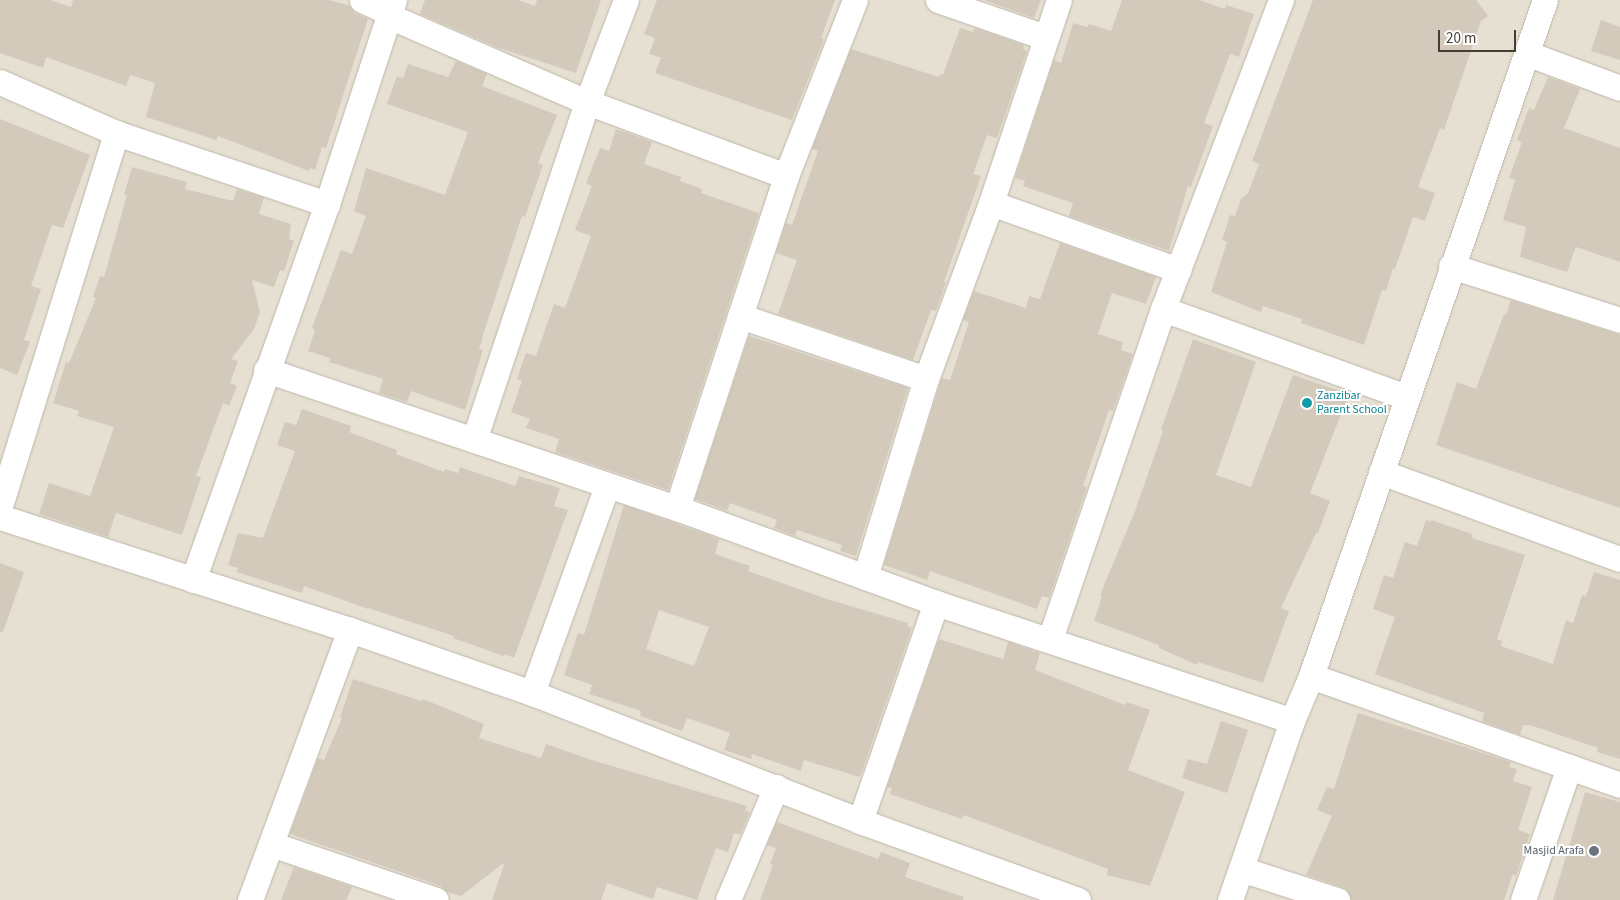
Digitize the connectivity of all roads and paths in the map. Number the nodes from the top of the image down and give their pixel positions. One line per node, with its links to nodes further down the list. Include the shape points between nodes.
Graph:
1 (362, 0): 8 (street, via 383,10)
2 (626, 0): 13 (street)
3 (855, 0): 15 (street)
4 (938, 0): 9 (street)
5 (1059, 0): 9 (street)
6 (1281, 0): 19 (street)
7 (1545, 0): 10 (street)
8 (391, 8): 13 (street); 17 (street)
9 (1045, 37): 16 (street)
10 (1526, 53): 12 (street); 18 (street)
11 (0, 82): 14 (street)
12 (1620, 88)
13 (587, 102): 15 (street); 26 (street)
14 (116, 133): 17 (street); 29 (street)
15 (786, 176): 21 (street)
16 (991, 203): 19 (street); 24 (street)
17 (327, 204): 23 (street)
18 (1451, 266): 22 (street); 25 (street)
19 (1178, 270): 20 (street)
20 (1163, 309): 25 (street); 37 (street)
21 (740, 316): 24 (street); 30 (street)
22 (1620, 320)
23 (266, 370): 26 (street); 34 (street)
24 (926, 379): 33 (street)
25 (1406, 397): 27 (street)
26 (474, 440): 28 (street)
27 (1381, 472): 32 (street); 38 (street)
28 (607, 486): 30 (street); 39 (street)
29 (0, 506)
30 (677, 508): 33 (street)
31 (0, 517): 34 (street)
32 (1620, 558)
33 (865, 577): 35 (street)
34 (193, 580): 36 (street)
35 (936, 603): 37 (street); 44 (street)
36 (350, 630): 39 (street); 45 (street)
37 (1050, 640): 40 (street)
38 (1311, 676): 40 (street); 41 (street)
39 (532, 692): 43 (street)
40 (1292, 721): 46 (street)
41 (1569, 767): 42 (street); 53 (street)
42 (1620, 785)
43 (776, 787): 44 (street); 49 (street)
44 (860, 821): 50 (street)
45 (271, 844): 47 (street); 48 (street)
46 (1241, 869): 51 (street); 52 (street)
47 (250, 900)
48 (436, 900)
49 (728, 900)
50 (1078, 900)
51 (1230, 900)
52 (1337, 900)
53 (1523, 900)

